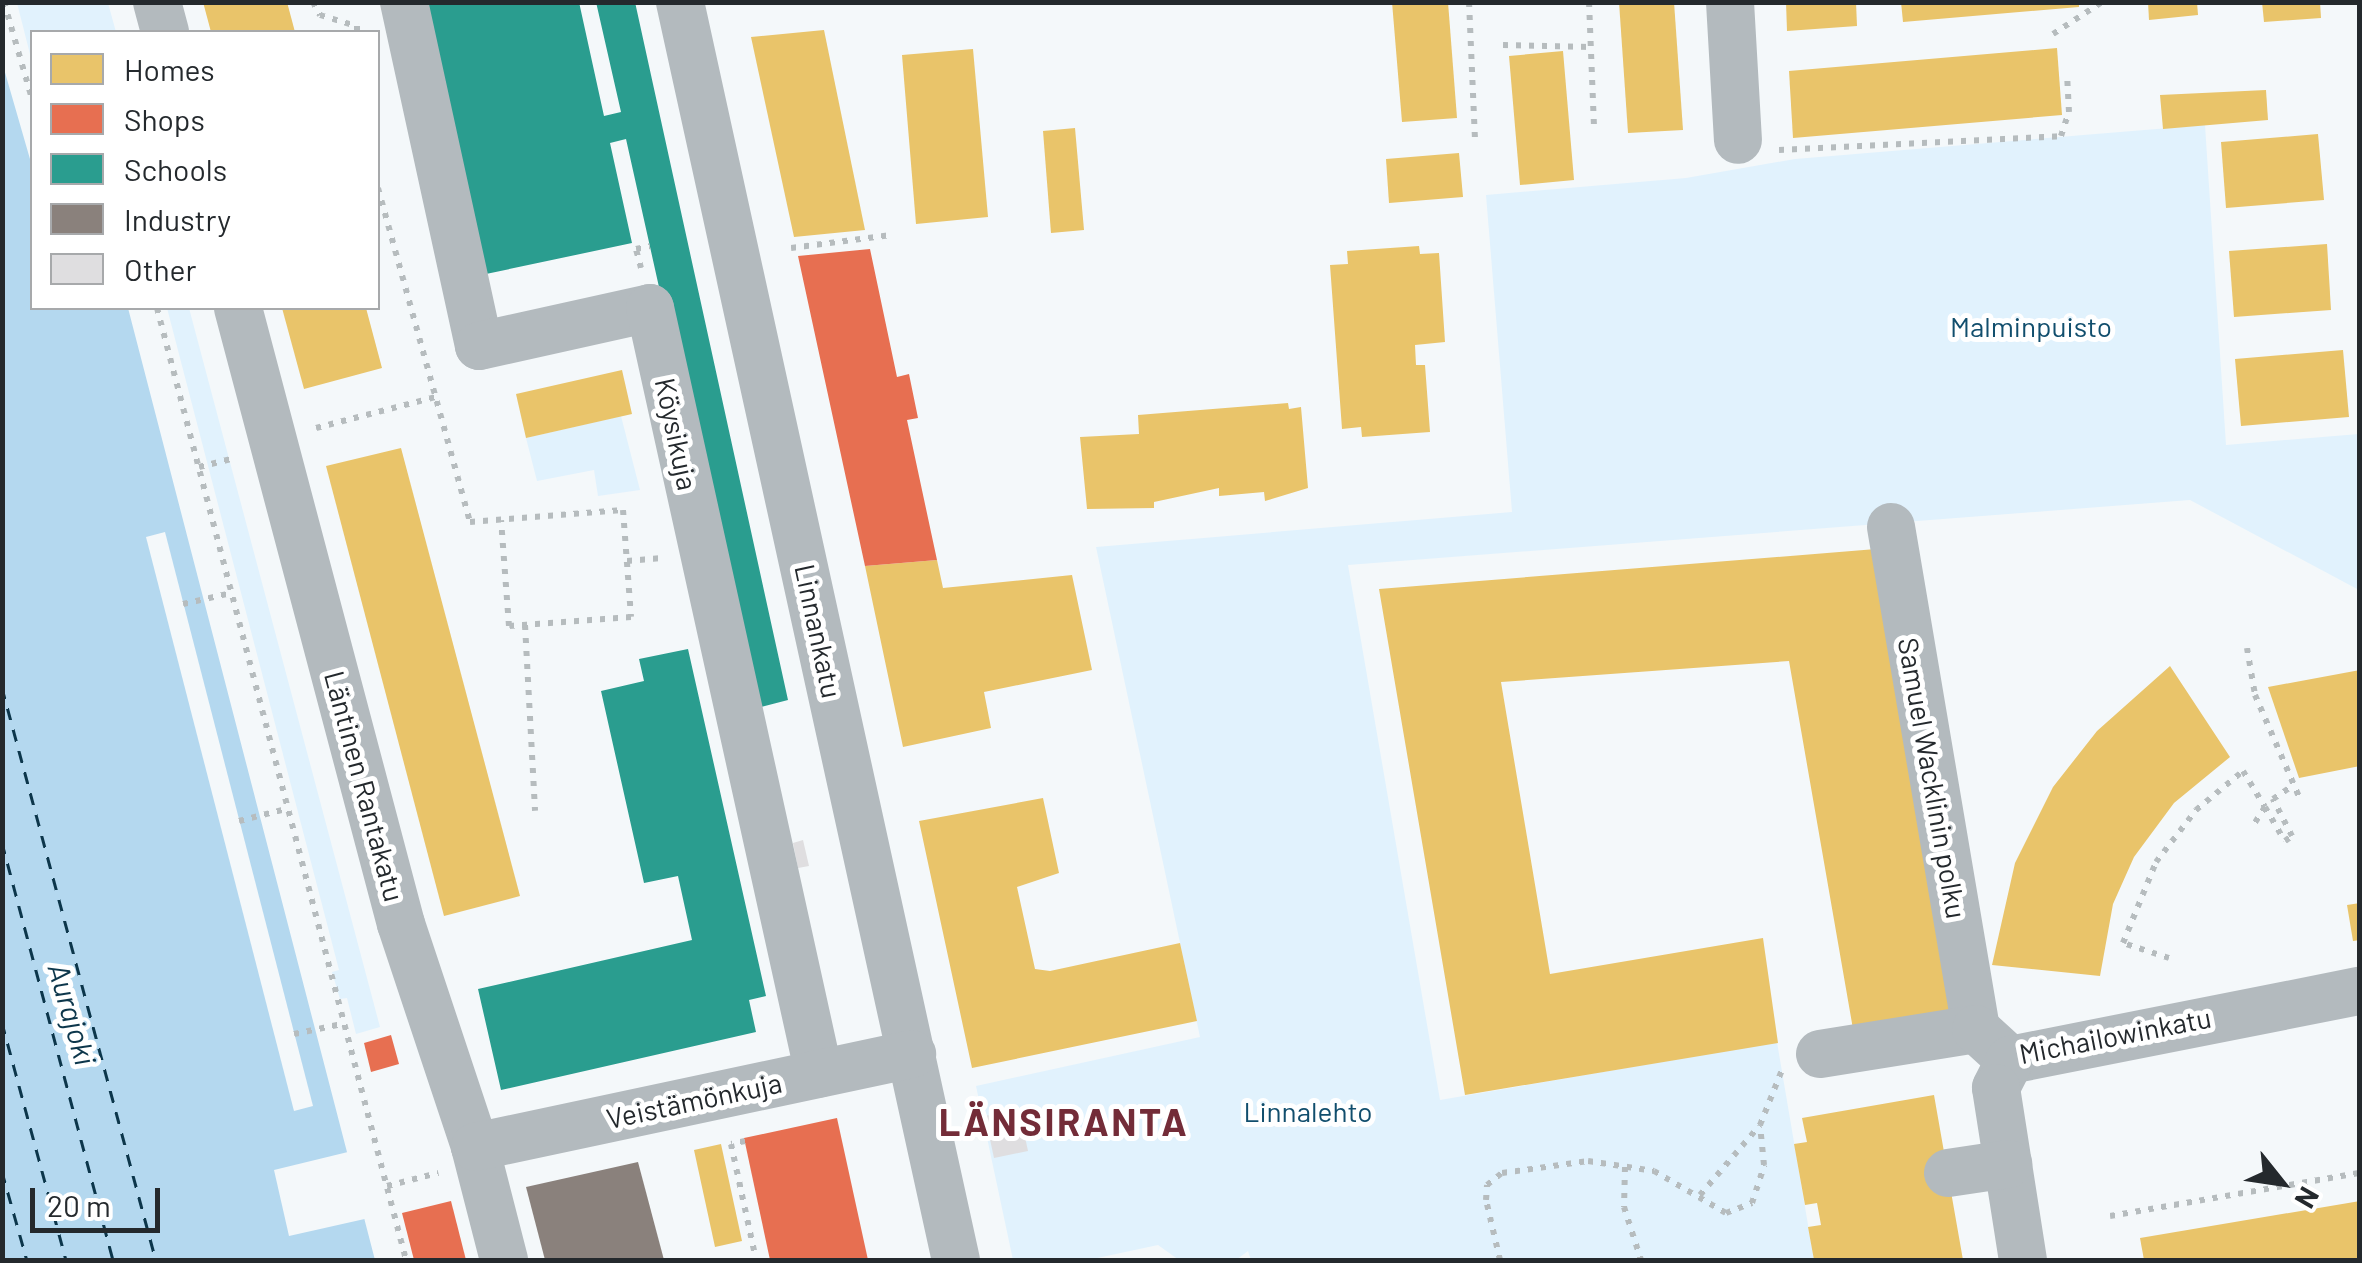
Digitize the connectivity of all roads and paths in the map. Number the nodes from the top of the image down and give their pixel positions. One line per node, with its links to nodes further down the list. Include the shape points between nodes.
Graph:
1 (4, 2): 16 (path)
2 (157, 2): 10 (street)
3 (314, 2): 11 (path, via 320,16)
4 (404, 2): 50 (street, Köysikuja, via 479,346 650,308)
5 (680, 2): 48 (street, Linnankatu)
6 (1469, 2): 18 (path)
7 (1589, 2): 14 (path)
8 (1730, 2): 19 (street)
9 (2102, 2): 12 (path)
10 (164, 30)
11 (358, 30)
12 (2053, 34)
13 (1503, 44): 14 (path)
14 (1592, 47): 17 (path)
15 (2067, 74): 20 (path, via 2069,112 2061,136)
16 (30, 92)
17 (1594, 126)
18 (1475, 140)
19 (1738, 140)
20 (1787, 152)
21 (380, 195): 26 (path)
22 (891, 236): 23 (path)
23 (791, 248)
24 (158, 310): 29 (path)
25 (239, 310): 53 (street, Läntinen Rantakatu)
26 (436, 397): 27 (path); 30 (path, via 470,522)
27 (309, 430)
28 (219, 461): 29 (path)
29 (198, 467): 32 (path)
30 (501, 520): 34 (path, via 509,626); 34 (path, via 623,510 632,616)
31 (1891, 527): 47 (street, Samuel Wacklinin polku)
32 (232, 592): 33 (path); 39 (path)
33 (184, 604)
34 (526, 625): 40 (path)
35 (2246, 648): 36 (path, via 2255,695)
36 (2290, 787): 37 (path); 38 (path, via 2273,799 2292,836 2285,841)
37 (2300, 799)
38 (2265, 807): 42 (path); 43 (path, via 2244,771 2196,810 2156,862 2123,943)
39 (286, 809): 41 (path); 45 (path)
40 (535, 811)
41 (239, 821)
42 (2254, 824)
43 (2170, 958)
44 (2360, 991): 47 (street, Michailowinkatu)
45 (342, 1024): 46 (path); 58 (path)
46 (294, 1034)
47 (1992, 1045): 49 (street, Michailowinkatu); 54 (street)
48 (912, 1054): 50 (street, Veistämönkuja); 64 (street, Linnankatu)
49 (1806, 1059): 51 (path, via 1776,1077)
50 (818, 1074): 53 (street, Veistämönkuja)
51 (1760, 1125): 59 (path); 59 (path, via 1764,1165 1752,1204 1726,1213)
52 (745, 1141): 63 (path, via 732,1144)
53 (457, 1160): 58 (path); 62 (street, Läntinen Rantakatu)
54 (2008, 1164): 57 (street); 67 (street)
55 (1625, 1168): 59 (path, via 1654,1171); 65 (path, via 1554,1163 1493,1178 1486,1200); 66 (path, via 1624,1207)
56 (2360, 1173): 60 (path)
57 (1948, 1174)
58 (387, 1186): 61 (path)
59 (1700, 1195)
60 (2110, 1216)
61 (406, 1260)
62 (504, 1260)
63 (756, 1260)
64 (956, 1260)
65 (1500, 1260)
66 (1640, 1260)
67 (2022, 1260)

